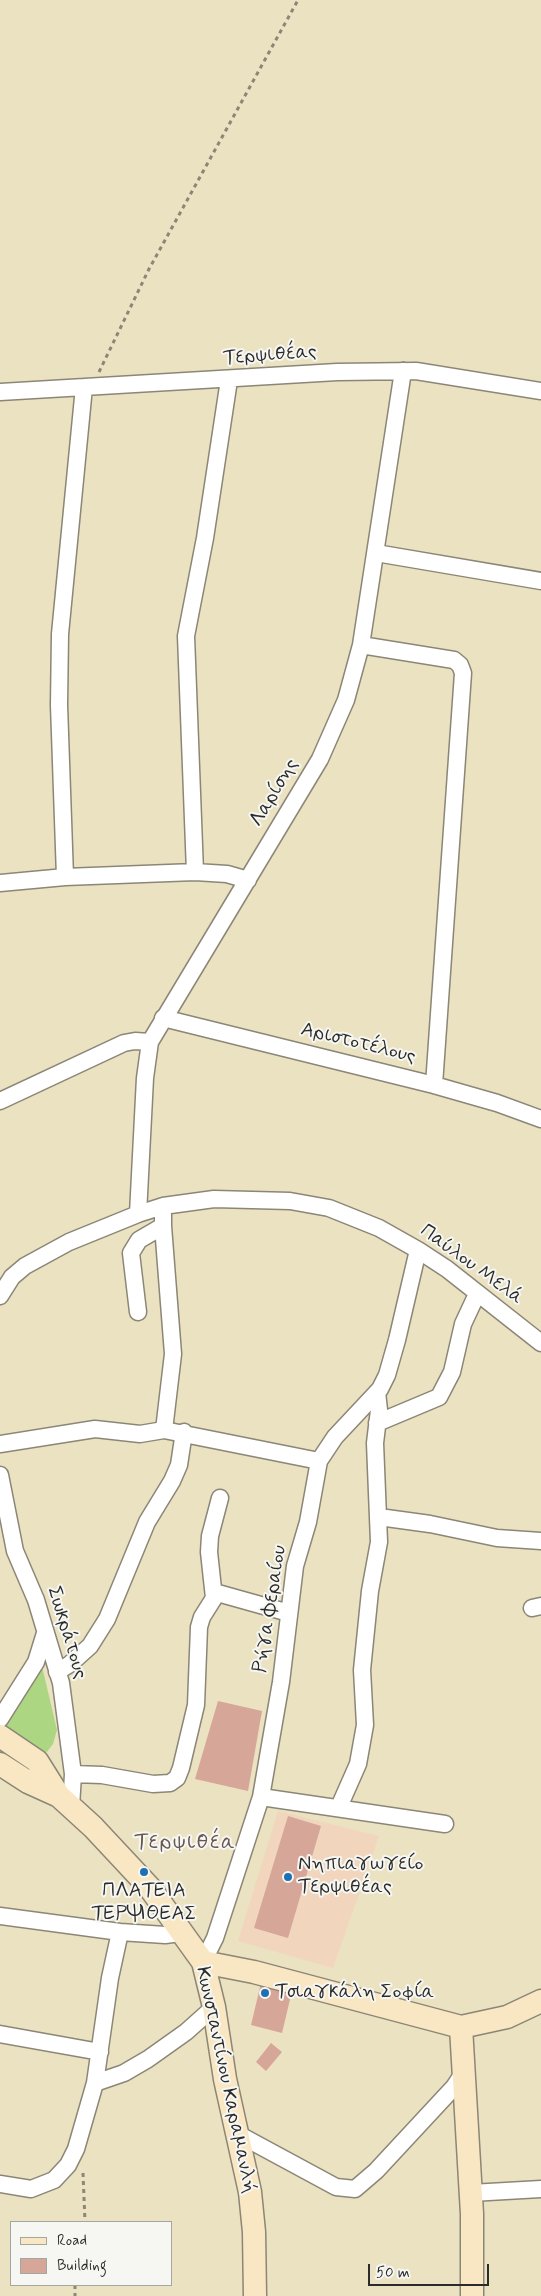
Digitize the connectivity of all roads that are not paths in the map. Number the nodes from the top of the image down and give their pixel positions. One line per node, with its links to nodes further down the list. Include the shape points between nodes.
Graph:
1 (404, 371): 2 (street, Τερψιθέας); 5 (street, Τερψιθέας); 6 (street, Λαρίσης)
2 (228, 380): 3 (street, Τερψιθέας); 9 (street, via 205,538 186,636)
3 (88, 387): 4 (street, Τερψιθέας); 10 (street, via 60,634)
4 (0, 392)
5 (541, 392)
6 (376, 553): 7 (street); 8 (street, Λαρίσης)
7 (541, 581)
8 (361, 645): 11 (street, Λαρίσης, via 346,700 320,759); 15 (street, via 454,660 463,673)
9 (195, 872): 10 (street); 11 (street, via 227,874)
10 (65, 877): 12 (street)
11 (248, 880): 13 (street, Λαρίσης)
12 (0, 883)
13 (164, 1018): 14 (street, Λαρίσης); 15 (street, Αριστοτέλους)
14 (150, 1042): 16 (street, via 135,1040 124,1044); 19 (street, Λαρίσης, via 144,1078)
15 (434, 1085): 17 (street, Αριστοτέλους)
16 (0, 1101)
17 (541, 1119)
18 (163, 1206): 19 (street, Παύλου Μελά); 20 (street); 21 (street, Παύλου Μελά, via 214,1199 290,1201 329,1208 379,1228)
19 (138, 1214): 23 (street, Παύλου Μελά, via 69,1242 25,1266 12,1277)
20 (163, 1226): 24 (street, via 139,1240 131,1253); 28 (street, via 173,1354)
21 (418, 1250): 22 (street, Παύλου Μελά); 26 (street, Ρήγα Φεραίου, via 397,1340 387,1375)
22 (477, 1294): 25 (street, Παύλου Μελά); 27 (street, via 463,1324 452,1372 439,1397)
23 (0, 1296)
24 (138, 1312)
25 (541, 1343)
26 (378, 1392): 27 (street); 31 (street, Ρήγα Φεραίου, via 335,1437)
27 (377, 1423): 34 (street)
28 (164, 1430): 29 (street); 30 (street, via 140,1434 95,1429)
29 (184, 1432): 31 (street); 40 (street, via 179,1465 147,1522 107,1619 90,1646)
30 (0, 1444)
31 (319, 1461): 38 (street, Ρήγα Φεραίου, via 308,1522 295,1566)
32 (0, 1475): 36 (street, Σωκράτους)
33 (220, 1498): 37 (street, via 210,1536)
34 (379, 1517): 35 (street, via 488,1537); 47 (street, via 379,1542 362,1670 366,1725 358,1764)
35 (541, 1541)
36 (7, 1549): 39 (street, Σωκράτους, via 36,1600)
37 (214, 1592): 38 (street); 44 (street, via 199,1627 196,1705 177,1778 170,1783 154,1784 102,1775)
38 (289, 1613): 45 (street, Ρήγα Φεραίου)
39 (45, 1633): 40 (street, Σωκράτους); 41 (street, via 36,1662)
40 (57, 1672): 44 (street, Σωκράτους)
41 (0, 1719)
42 (0, 1736): 46 (street, Κωνσταντίνου Καραμανλή, via 37,1761)
43 (0, 1764): 46 (street, Κωνσταντίνου Καραμανλή)
44 (73, 1774): 46 (street, Σωκράτους)
45 (261, 1797): 47 (street); 52 (street, Ρήγα Φεραίου, via 215,1938)
46 (65, 1802): 51 (street, Κωνσταντίνου Καραμανλή, via 150,1888)
47 (338, 1807): 48 (street)
48 (445, 1824)
49 (0, 1916): 50 (street)
50 (120, 1932): 51 (street); 57 (street)
51 (181, 1933): 52 (street, Κωνσταντίνου Καραμανλή)
52 (203, 1962): 54 (street, Κωνσταντίνου Καραμανλή); 55 (street, via 254,1972)
53 (541, 2001): 55 (street, via 507,2017)
54 (214, 2007): 59 (street, via 148,2059 124,2073); 60 (street, Κωνσταντίνου Καραμανλή)
55 (461, 2027): 58 (street)
56 (0, 2034): 57 (street)
57 (100, 2052): 59 (street)
58 (464, 2072): 60 (street, via 376,2171 355,2188 336,2186); 63 (street)
59 (95, 2083): 62 (street, via 76,2149 68,2165 54,2180 32,2189)
60 (236, 2132): 64 (street, Κωνσταντίνου Καραμανλή, via 250,2192)
61 (541, 2189): 63 (street)
62 (2, 2190)
63 (471, 2193): 65 (street)
64 (256, 2296)
65 (472, 2296)

